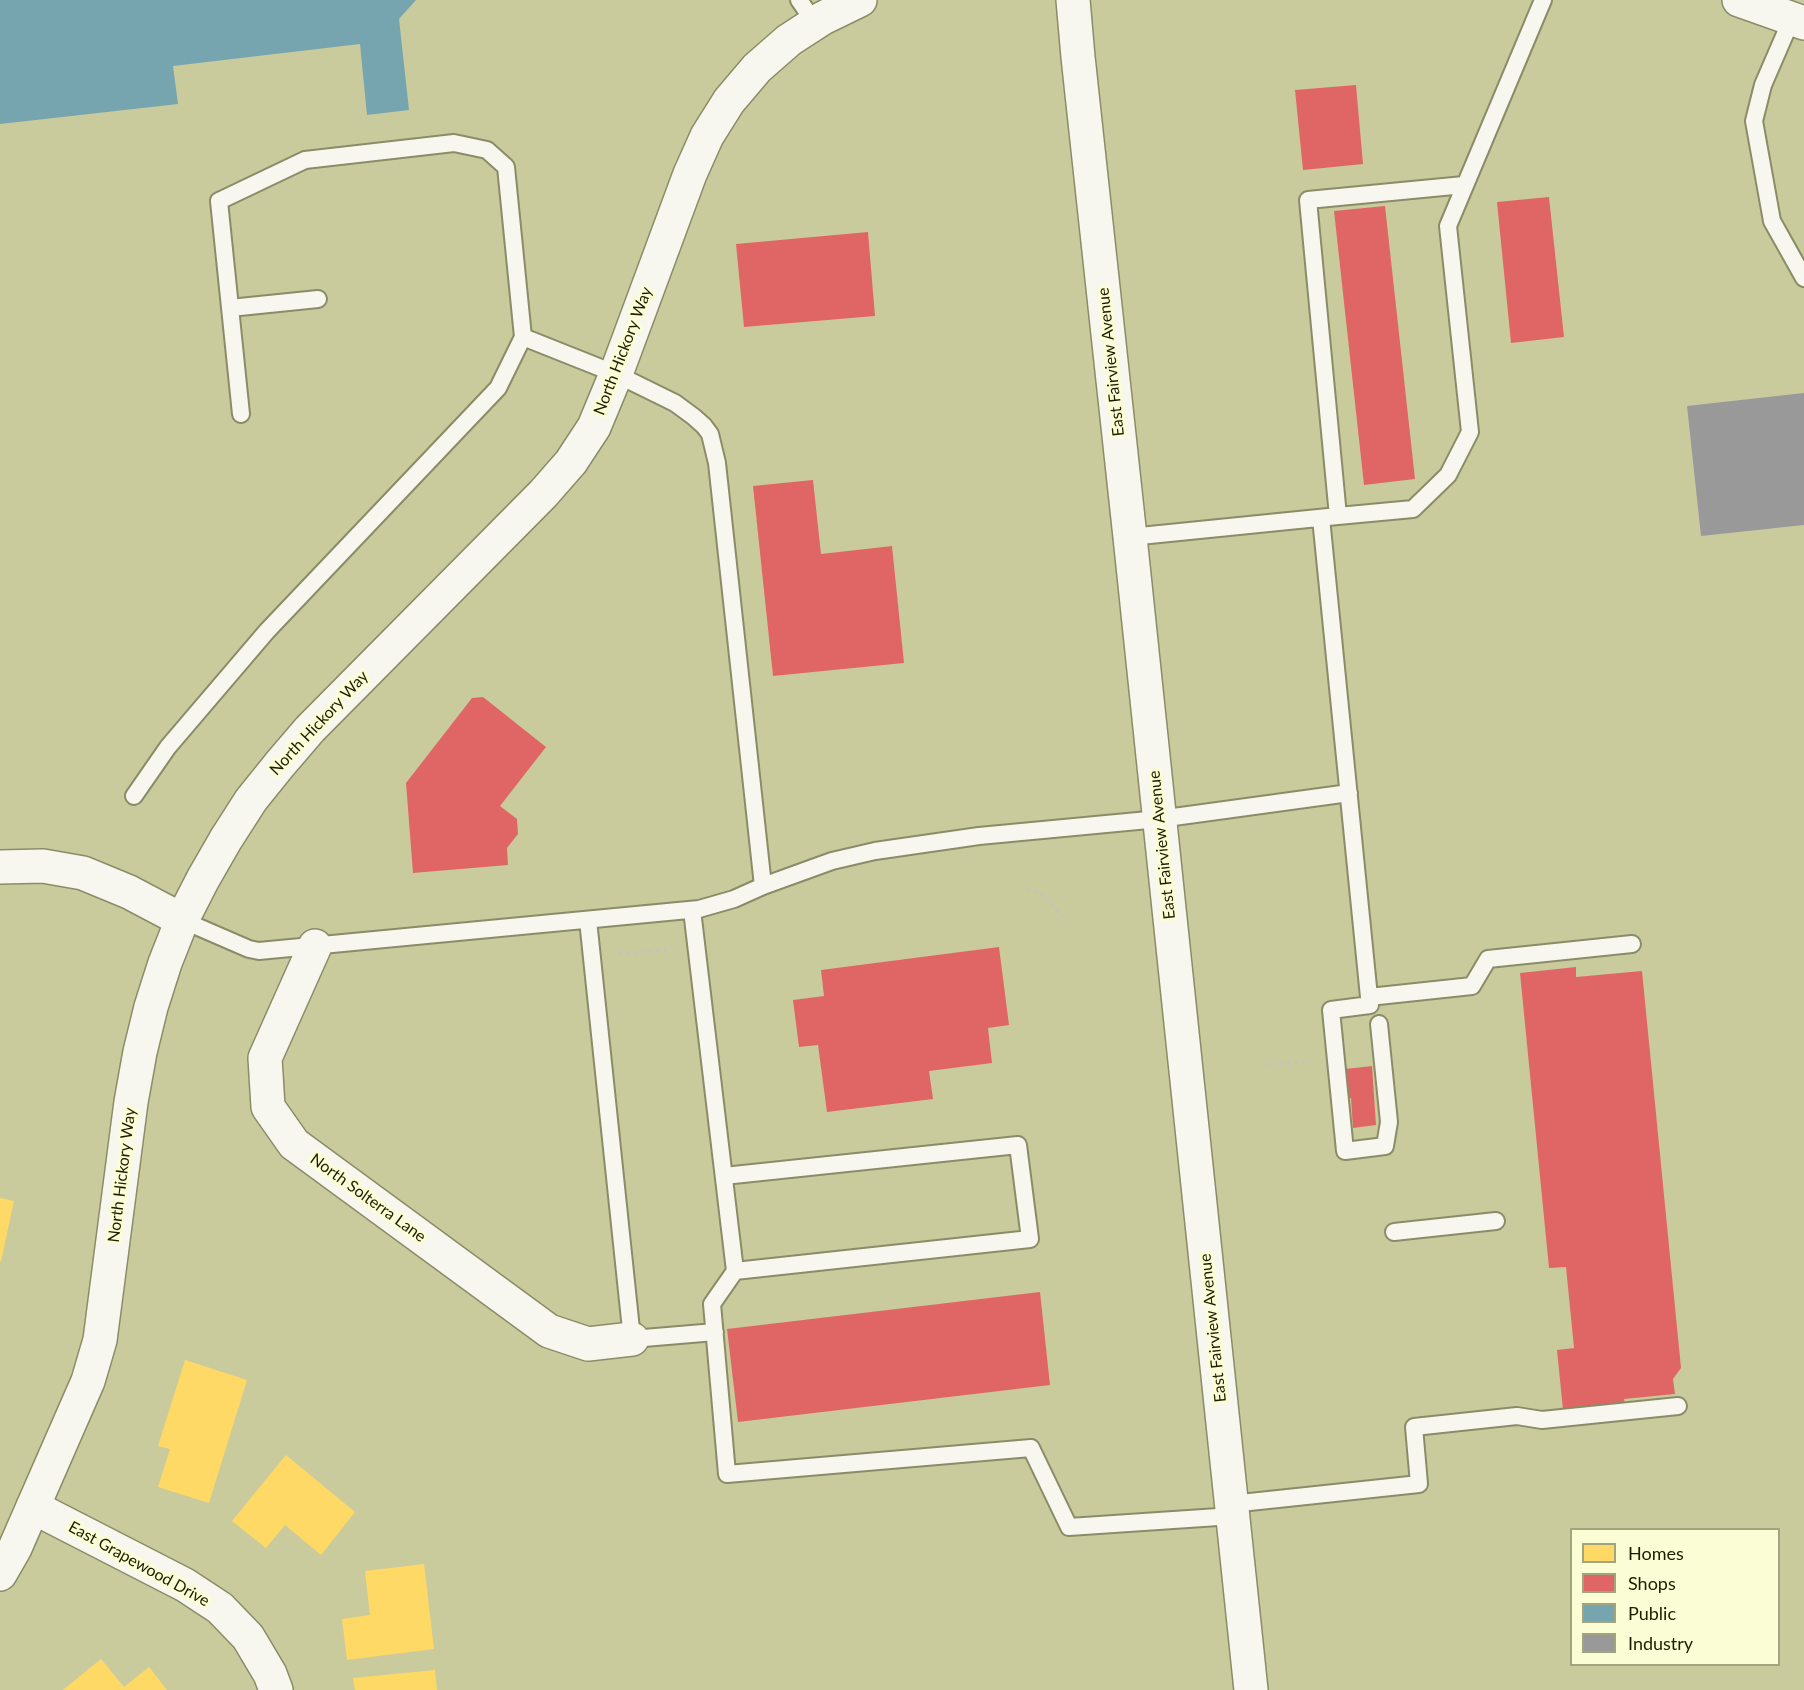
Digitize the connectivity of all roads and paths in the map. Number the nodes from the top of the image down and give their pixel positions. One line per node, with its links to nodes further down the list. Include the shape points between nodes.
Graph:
1 (860, 0): 5 (street, North Hickory Way)
2 (1073, 0): 15 (street, East Fairview Avenue)
3 (1542, 0): 7 (lane)
4 (1739, 0): 6 (street)
5 (807, 12): 12 (street, North Hickory Way, via 789,40 757,68 729,101 707,136)
6 (1798, 20): 8 (lane, via 1763,85 1754,121 1772,221)
7 (1464, 185): 14 (lane, via 1448,226 1470,432 1448,475 1413,509); 14 (lane, via 1308,200)
8 (1804, 278)
9 (318, 299): 10 (lane)
10 (230, 308): 11 (lane, via 219,201 305,160 454,143 487,150 506,167); 13 (lane)
11 (523, 338): 12 (lane); 17 (lane, via 498,388 267,631 168,747)
12 (616, 374): 20 (lane, via 675,403 694,417 710,434 714,447); 24 (street, North Hickory Way, via 594,427 571,462 310,729 251,800 202,879)
13 (241, 414)
14 (1330, 517): 15 (lane); 16 (lane)
15 (1130, 537): 18 (street, East Fairview Avenue)
16 (1349, 793): 18 (lane); 26 (lane, via 1369,997 1472,986 1488,959)
17 (134, 796)
18 (1159, 819): 20 (lane, via 979,836 875,851 832,861); 40 (street, East Fairview Avenue)
19 (0, 867): 24 (street, via 43,866 83,873)
20 (763, 886): 22 (lane, via 734,899)
21 (1027, 888): 23 (path, via 1047,897)
22 (692, 910): 25 (lane); 32 (lane)
23 (1062, 918)
24 (182, 920): 27 (lane, via 259,951); 39 (street, North Hickory Way, via 165,963 140,1052 100,1340 88,1381)
25 (588, 920): 27 (lane); 37 (lane)
26 (1632, 944)
27 (315, 946): 37 (street, North Solterra Lane, via 264,1058 268,1107 294,1144 549,1331 588,1344)
28 (672, 949): 29 (path)
29 (619, 954)
30 (1370, 1005): 31 (lane, via 1331,1010 1346,1151 1385,1146 1389,1122)
31 (1379, 1024)
32 (724, 1176): 35 (lane); 35 (lane, via 1018,1145 1030,1239)
33 (1496, 1221): 34 (lane)
34 (1394, 1232)
35 (735, 1271): 36 (lane, via 712,1304)
36 (715, 1332): 37 (lane); 40 (lane, via 727,1474 1031,1448 1069,1527)
37 (632, 1340)
38 (1678, 1406): 40 (lane, via 1542,1420 1517,1416 1414,1427 1419,1484)
39 (33, 1506): 41 (street, North Hickory Way); 42 (street, East Grapewood Drive, via 185,1585 220,1608 248,1637)
40 (1232, 1510): 43 (street, East Fairview Avenue)
41 (0, 1574)
42 (276, 1690)
43 (1251, 1690)

